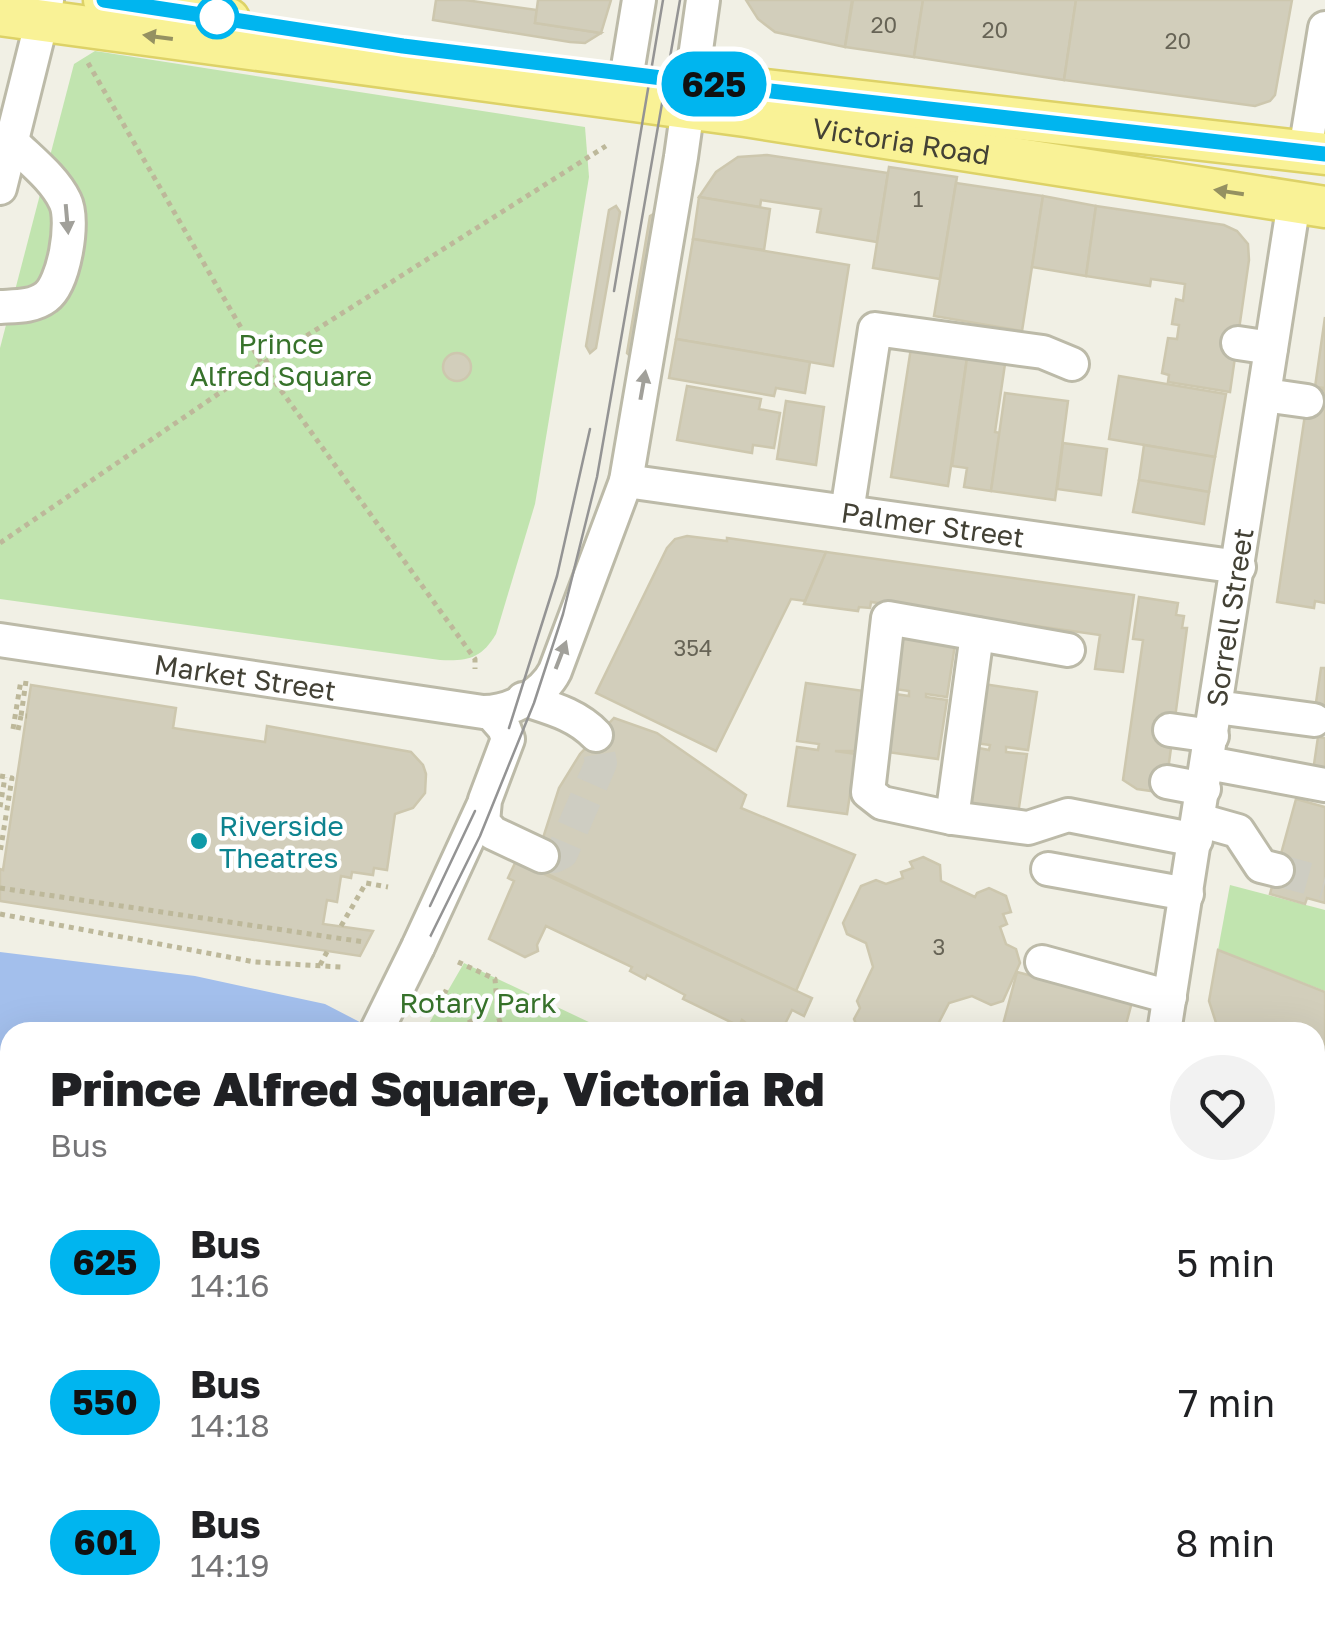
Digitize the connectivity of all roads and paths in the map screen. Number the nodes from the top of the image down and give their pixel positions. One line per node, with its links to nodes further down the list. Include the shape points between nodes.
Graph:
1 (104, 0): 8 (main road, Victoria Road)
2 (640, 0): 8 (street)
3 (704, 0): 9 (street)
4 (45, 11): 5 (main road, Victoria Road); 9 (main road, Victoria Road, one-way to 4); 10 (street)
5 (0, 15)
6 (1325, 28): 12 (street)
7 (81, 50): 18 (path)
8 (627, 73): 9 (main road, Victoria Road)
9 (690, 95): 12 (main road, Victoria Road); 14 (main road, Victoria Road, one-way to 9); 22 (street, one-way to 9)
10 (12, 142): 13 (street); 15 (street, one-way to 15, via 60,193 70,230 46,297)
11 (606, 146): 18 (path)
12 (1315, 152)
13 (0, 188)
14 (1310, 204): 17 (street, Sorrell Street)
15 (0, 306)
16 (1238, 342): 17 (street)
17 (1272, 348): 20 (street, Sorrell Street)
18 (262, 364): 24 (path); 29 (path, via 475,658)
19 (1072, 364): 23 (street, via 1044,352 875,329)
20 (1265, 394): 21 (street); 25 (street, Sorrell Street)
21 (1307, 401)
22 (626, 481): 23 (street, Palmer Street); 30 (street, one-way to 22, via 540,691 555,671)
23 (846, 512): 25 (street, Palmer Street)
24 (0, 543)
25 (1239, 567): 36 (street, Sorrell Street)
26 (976, 634): 28 (street); 42 (street); 42 (street, via 888,618 868,792 882,804)
27 (0, 640): 31 (street, Market Street)
28 (1068, 650)
29 (475, 669)
30 (523, 699): 31 (street); 35 (street, via 569,714)
31 (490, 712): 41 (street, via 508,739)
32 (1314, 720): 36 (street)
33 (15, 730): 33 (path, via 24,680 24,716)
34 (1170, 730): 36 (street)
35 (596, 735)
36 (1206, 776): 38 (street); 39 (street); 42 (street, via 1028,828); 46 (street, via 1261,866); 49 (street, Sorrell Street)
37 (3, 777): 40 (path); 43 (path, via 12,778)
38 (1167, 782)
39 (1325, 785)
40 (0, 808)
41 (485, 817): 44 (street); 60 (street, bridge)
42 (952, 818)
43 (0, 853)
44 (542, 856)
45 (1048, 869): 49 (street)
46 (1276, 870)
47 (388, 887): 51 (path, via 366,882)
48 (0, 888): 52 (path, bridge)
49 (1187, 894): 59 (street, Sorrell Street)
50 (0, 914): 56 (path, via 255,962)
51 (341, 926)
52 (364, 942)
53 (328, 950): 56 (path)
54 (458, 962): 62 (path, via 495,979)
55 (1042, 962): 59 (street)
56 (320, 964): 57 (path)
57 (340, 967)
58 (443, 991): 61 (path)
59 (1170, 998): 63 (street, Sorrell Street)
60 (381, 1022)
61 (471, 1022)
62 (500, 1022)
63 (1166, 1022)

